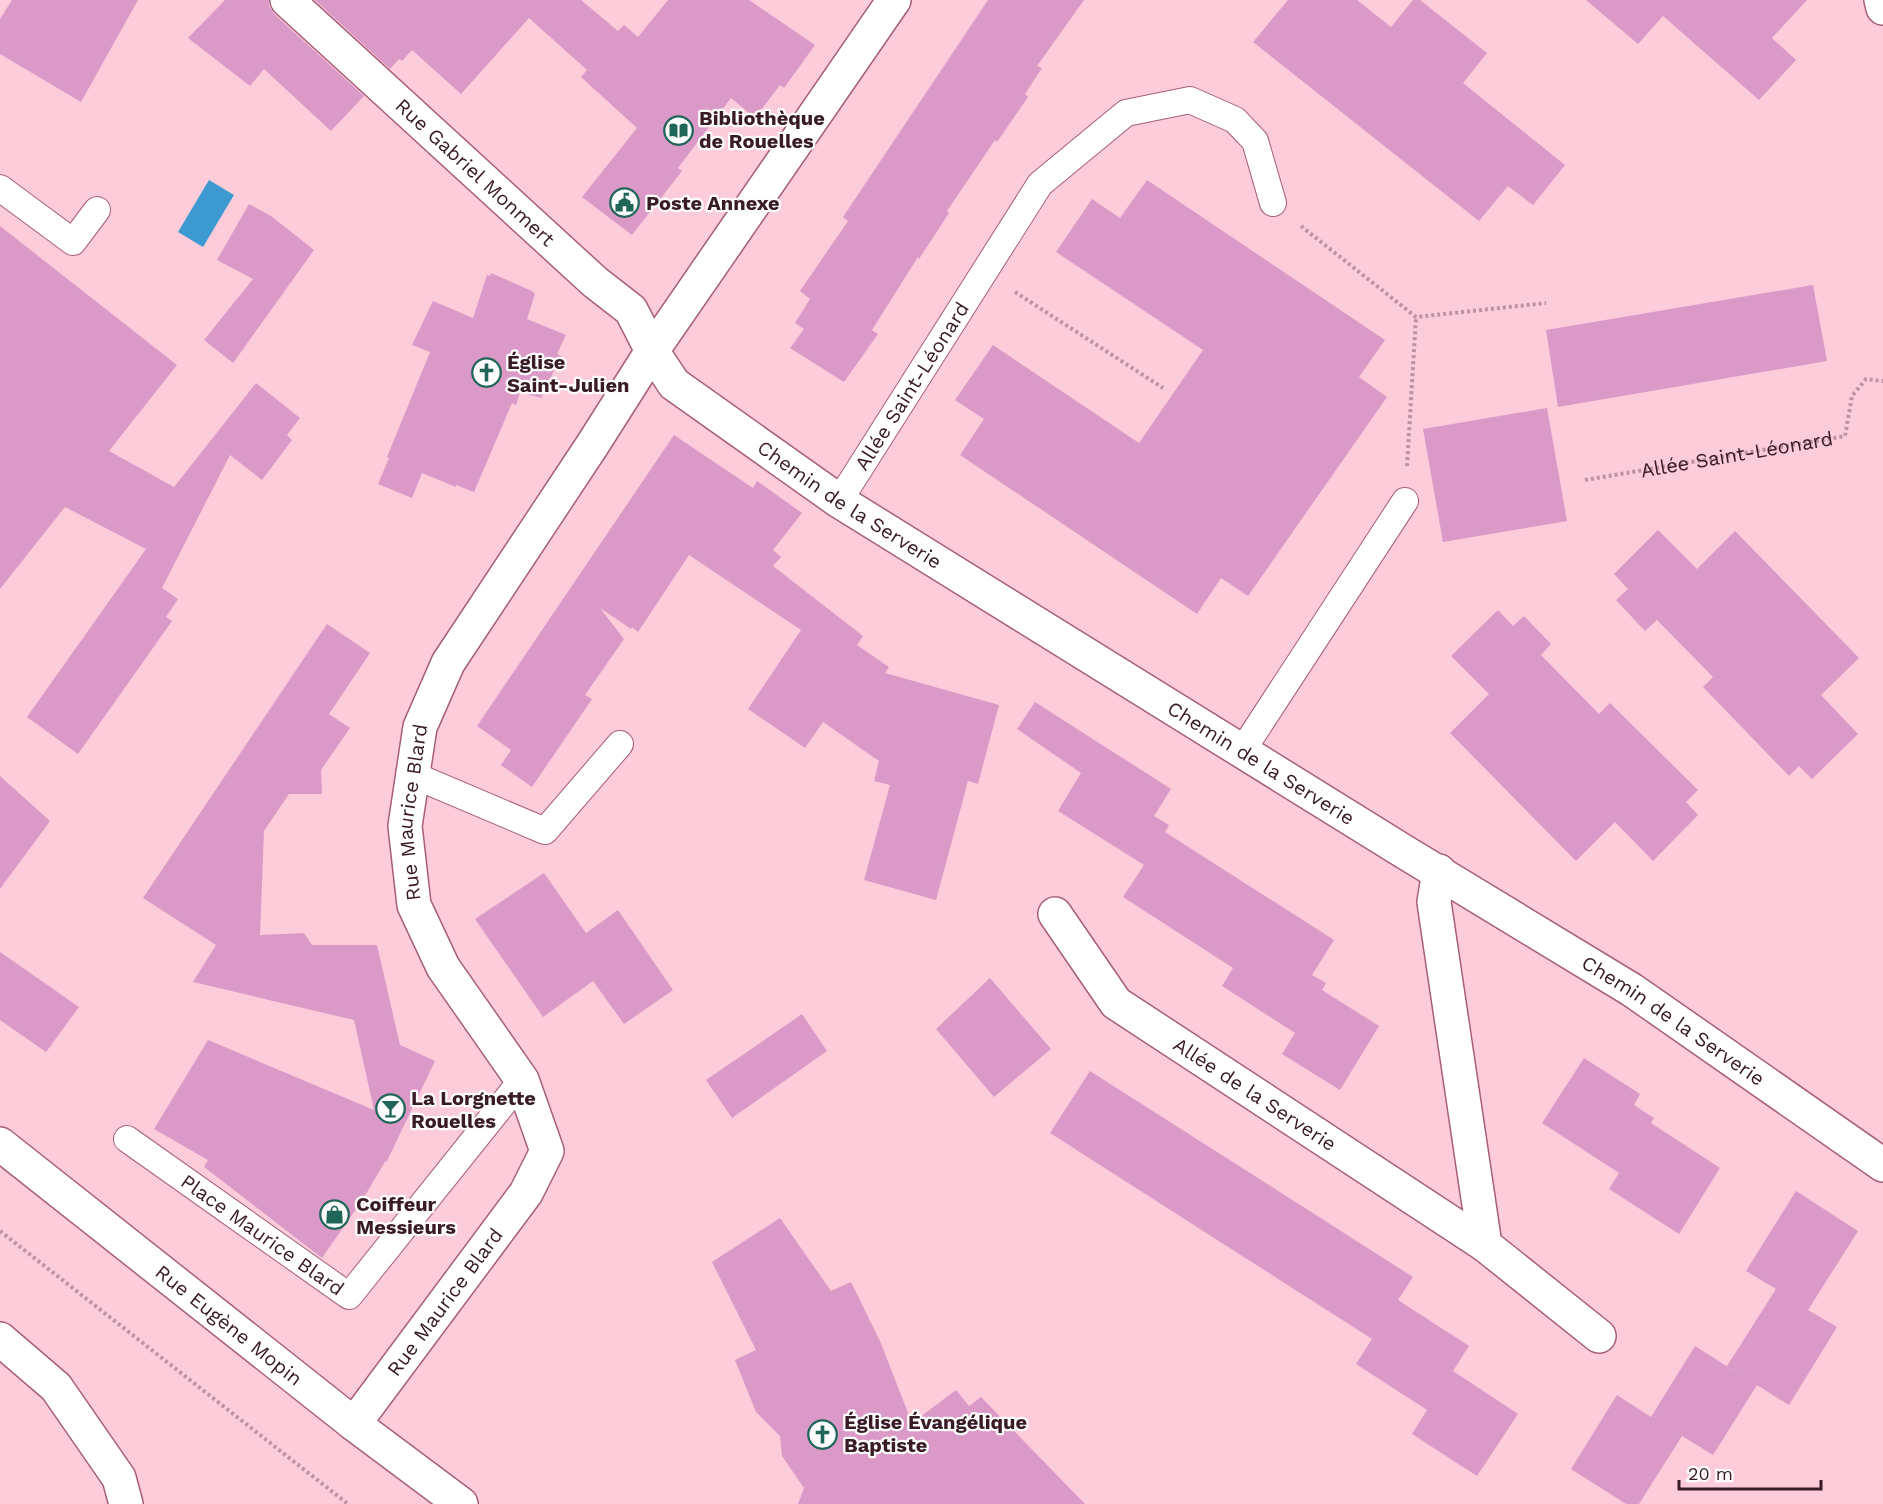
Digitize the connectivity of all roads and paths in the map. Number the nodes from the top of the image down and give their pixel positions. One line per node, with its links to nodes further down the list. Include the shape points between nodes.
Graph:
1 (287, 0): 11 (street, Rue Gabriel Monmert, via 595,282 631,310)
2 (894, 0): 11 (street, Rue Maurice Blard)
3 (1881, 0): 4 (street)
4 (1883, 8)
5 (0, 188): 7 (lane, via 73,242)
6 (1273, 203): 8 (lane, Allée Saint-Léonard, via 1255,141 1235,120 1190,100 1126,113 1040,184); 10 (path)
7 (97, 210)
8 (984, 272): 13 (path); 15 (lane, Allée Saint-Léonard)
9 (1546, 303): 10 (path)
10 (1416, 317): 16 (path)
11 (651, 351): 15 (street, Chemin de la Serverie, via 674,384); 19 (street, Rue Maurice Blard, via 444,669 420,727)
12 (1883, 381): 14 (path, Allée Saint-Léonard, via 1866,379 1851,396 1845,436)
13 (1163, 388)
14 (1585, 480)
15 (839, 501): 18 (street, Chemin de la Serverie)
16 (1405, 501): 18 (lane)
17 (620, 744): 19 (lane, via 545,831)
18 (1242, 751): 20 (street, Chemin de la Serverie)
19 (413, 775): 22 (street, Rue Maurice Blard, via 405,826 414,905 443,967)
20 (1439, 872): 25 (street, Chemin de la Serverie, via 1632,990); 27 (street, via 1434,902)
21 (1055, 914): 27 (street, Allée de la Serverie, via 1116,1003)
22 (522, 1080): 23 (lane, Place Maurice Blard, via 349,1296); 30 (street, Rue Maurice Blard, via 547,1151 532,1182)
23 (127, 1139)
24 (0, 1144): 30 (street, Rue Eugène Mopin)
25 (1883, 1165)
26 (0, 1231): 32 (path)
27 (1485, 1245): 28 (street, Allée de la Serverie)
28 (1599, 1336)
29 (0, 1339): 31 (street, via 56,1387 119,1478)
30 (354, 1424): 33 (street, Rue Eugène Mopin)
31 (126, 1504)
32 (348, 1504)
33 (461, 1504)

